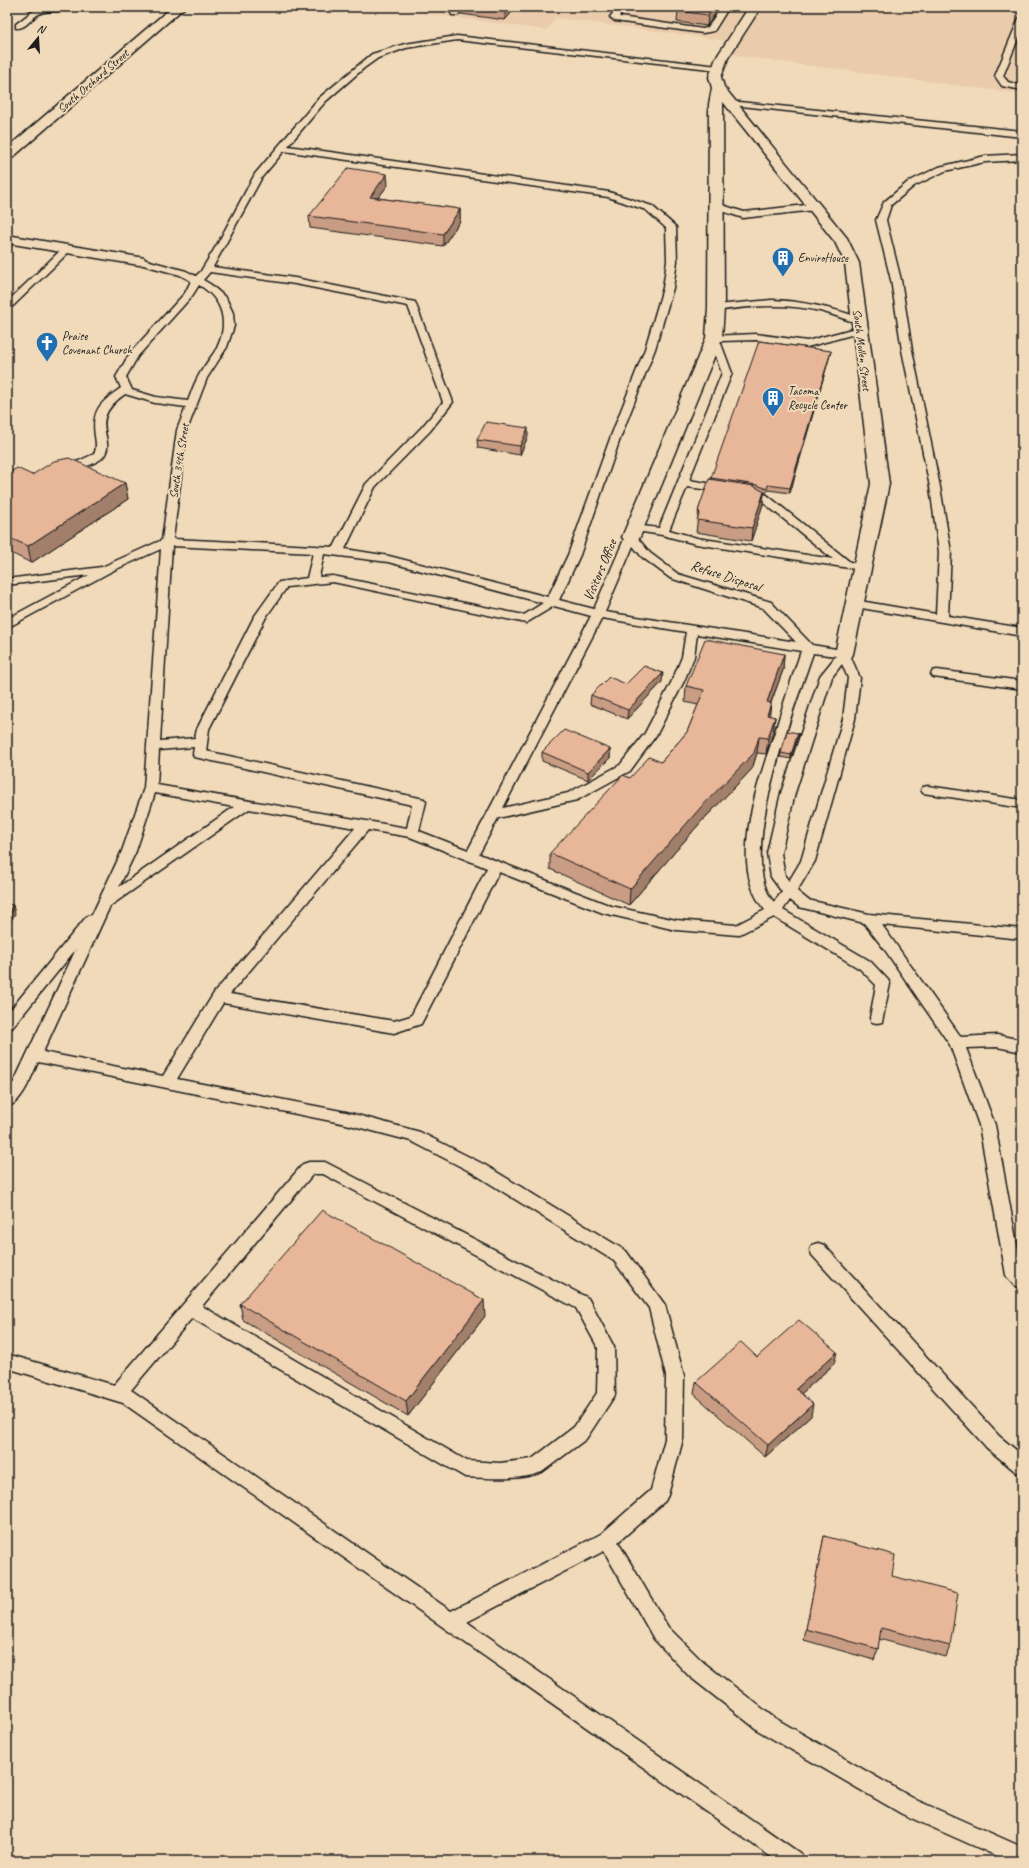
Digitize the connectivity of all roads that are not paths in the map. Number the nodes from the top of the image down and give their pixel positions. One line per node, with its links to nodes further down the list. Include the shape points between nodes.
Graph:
1 (28, 7): 7 (lane)
2 (65, 7): 7 (lane)
3 (178, 7): 16 (street, South Orchard Street)
4 (622, 7): 5 (lane, via 614,17 703,31 711,29)
5 (725, 7)
6 (753, 7): 10 (street)
7 (38, 11): 9 (lane)
8 (1022, 20): 12 (lane, via 999,76 1005,84)
9 (19, 26)
10 (718, 68): 11 (street); 15 (lane, via 457,38 404,46 375,56 361,66 322,100)
11 (718, 88): 13 (street, South Mullen Street); 18 (street)
12 (1022, 88)
13 (732, 103): 14 (lane); 19 (street, South Mullen Street)
14 (1022, 134)
15 (282, 148): 23 (lane, via 258,176); 42 (lane, via 610,195 649,208 671,227 672,261 668,288 652,341 574,555)
16 (7, 155)
17 (1022, 157): 45 (lane, via 984,159 942,169 910,184 887,204 881,220 896,280 945,552)
18 (716, 206): 19 (lane, via 743,216); 26 (street)
19 (815, 207): 27 (street, South Mullen Street, via 842,241 852,263)
20 (7, 239): 21 (street, South 34th Street)
21 (67, 249): 22 (street, South 34th Street); 25 (lane)
22 (139, 262): 24 (lane, South 34th Street, via 169,268)
23 (207, 269): 24 (lane); 37 (lane, via 309,283 412,304 448,402 426,429 370,486)
24 (197, 280): 29 (lane, via 189,294 134,355 121,377); 30 (lane, South 34th Street, via 221,298 228,313 229,326 222,347 202,378)
25 (10, 304)
26 (716, 308): 27 (lane, via 761,303 793,303 831,310); 28 (street)
27 (859, 325): 28 (lane, via 807,344 756,337); 38 (street, South Mullen Street, via 880,484)
28 (714, 338): 32 (lane, via 727,373); 34 (street)
29 (126, 389): 30 (lane, via 128,392 155,400); 31 (lane, via 102,408 98,420 102,449 98,456)
30 (191, 405): 35 (lane, South 34th Street, via 182,430)
31 (58, 474)
32 (684, 483): 33 (lane); 38 (lane, via 763,497)
33 (663, 532): 34 (lane); 38 (lane, via 696,541)
34 (632, 533): 44 (lane, Visitors Office); 49 (lane, Refuse Disposal, via 646,555 674,576 767,605)
35 (167, 542): 36 (lane); 39 (lane); 54 (lane, South 34th Street)
36 (319, 550): 37 (lane); 40 (lane)
37 (338, 551): 42 (lane, via 389,559)
38 (854, 565): 43 (street, South Mullen Street)
39 (108, 569): 41 (lane); 46 (lane)
40 (312, 581): 42 (lane, via 333,579 526,619); 53 (lane, via 283,584 260,617 203,729)
41 (7, 582)
42 (552, 602): 44 (lane)
43 (854, 604): 45 (lane); 50 (street, South Mullen Street)
44 (598, 614): 47 (lane); 59 (lane, Visitors Office)
45 (942, 618): 48 (lane)
46 (7, 624)
47 (692, 629): 49 (lane); 59 (lane, via 688,657 678,682 651,734 625,768 572,797)
48 (1022, 632)
49 (808, 648): 50 (lane); 66 (lane, via 764,784 754,835 754,870 758,886 764,900)
50 (844, 654): 64 (lane, via 854,678 849,719 808,861); 64 (lane, via 826,676 788,793 774,853 778,877)
51 (937, 674): 52 (lane)
52 (1022, 685)
53 (201, 742): 54 (lane); 61 (lane, via 199,754 419,802)
54 (153, 746): 55 (lane, South 34th Street)
55 (150, 788): 58 (lane); 65 (lane, South 34th Street, via 129,851)
56 (928, 790): 57 (lane)
57 (1022, 804)
58 (246, 805): 60 (lane); 65 (lane)
59 (492, 815): 62 (lane, Visitors Office)
60 (365, 825): 61 (lane); 69 (lane)
61 (412, 833): 62 (lane)
62 (471, 857): 63 (lane)
63 (495, 866): 66 (lane, via 608,910 676,925 738,930); 69 (lane, via 416,1020 394,1027)
64 (789, 892): 66 (lane); 67 (lane, via 804,904)
65 (107, 902): 71 (lane); 74 (lane)
66 (774, 911): 70 (lane, via 865,965 883,984)
67 (869, 919): 68 (lane); 72 (lane)
68 (1022, 934)
69 (219, 997): 75 (lane)
70 (877, 1018)
71 (7, 1024)
72 (958, 1043): 73 (lane, via 997,1041); 78 (lane, via 987,1126 1014,1276)
73 (1022, 1046)
74 (34, 1056): 75 (lane); 76 (lane, via 20,1085)
75 (166, 1082): 83 (lane, via 346,1118 415,1136 479,1169 620,1256 657,1305 675,1376 674,1439 659,1495)
76 (7, 1101)
77 (818, 1250): 82 (lane, via 993,1442)
78 (1022, 1282)
79 (190, 1308): 79 (lane, via 309,1168 325,1168 582,1303 606,1347 606,1395 580,1433 536,1466 500,1471 465,1469); 81 (lane)
80 (7, 1361): 81 (lane)
81 (117, 1394): 84 (lane, via 128,1397)
82 (1022, 1466)
83 (607, 1540): 84 (lane); 85 (lane, via 661,1633 696,1669 766,1724 909,1807)
84 (450, 1621): 86 (lane)
85 (1022, 1857)
86 (794, 1861)

